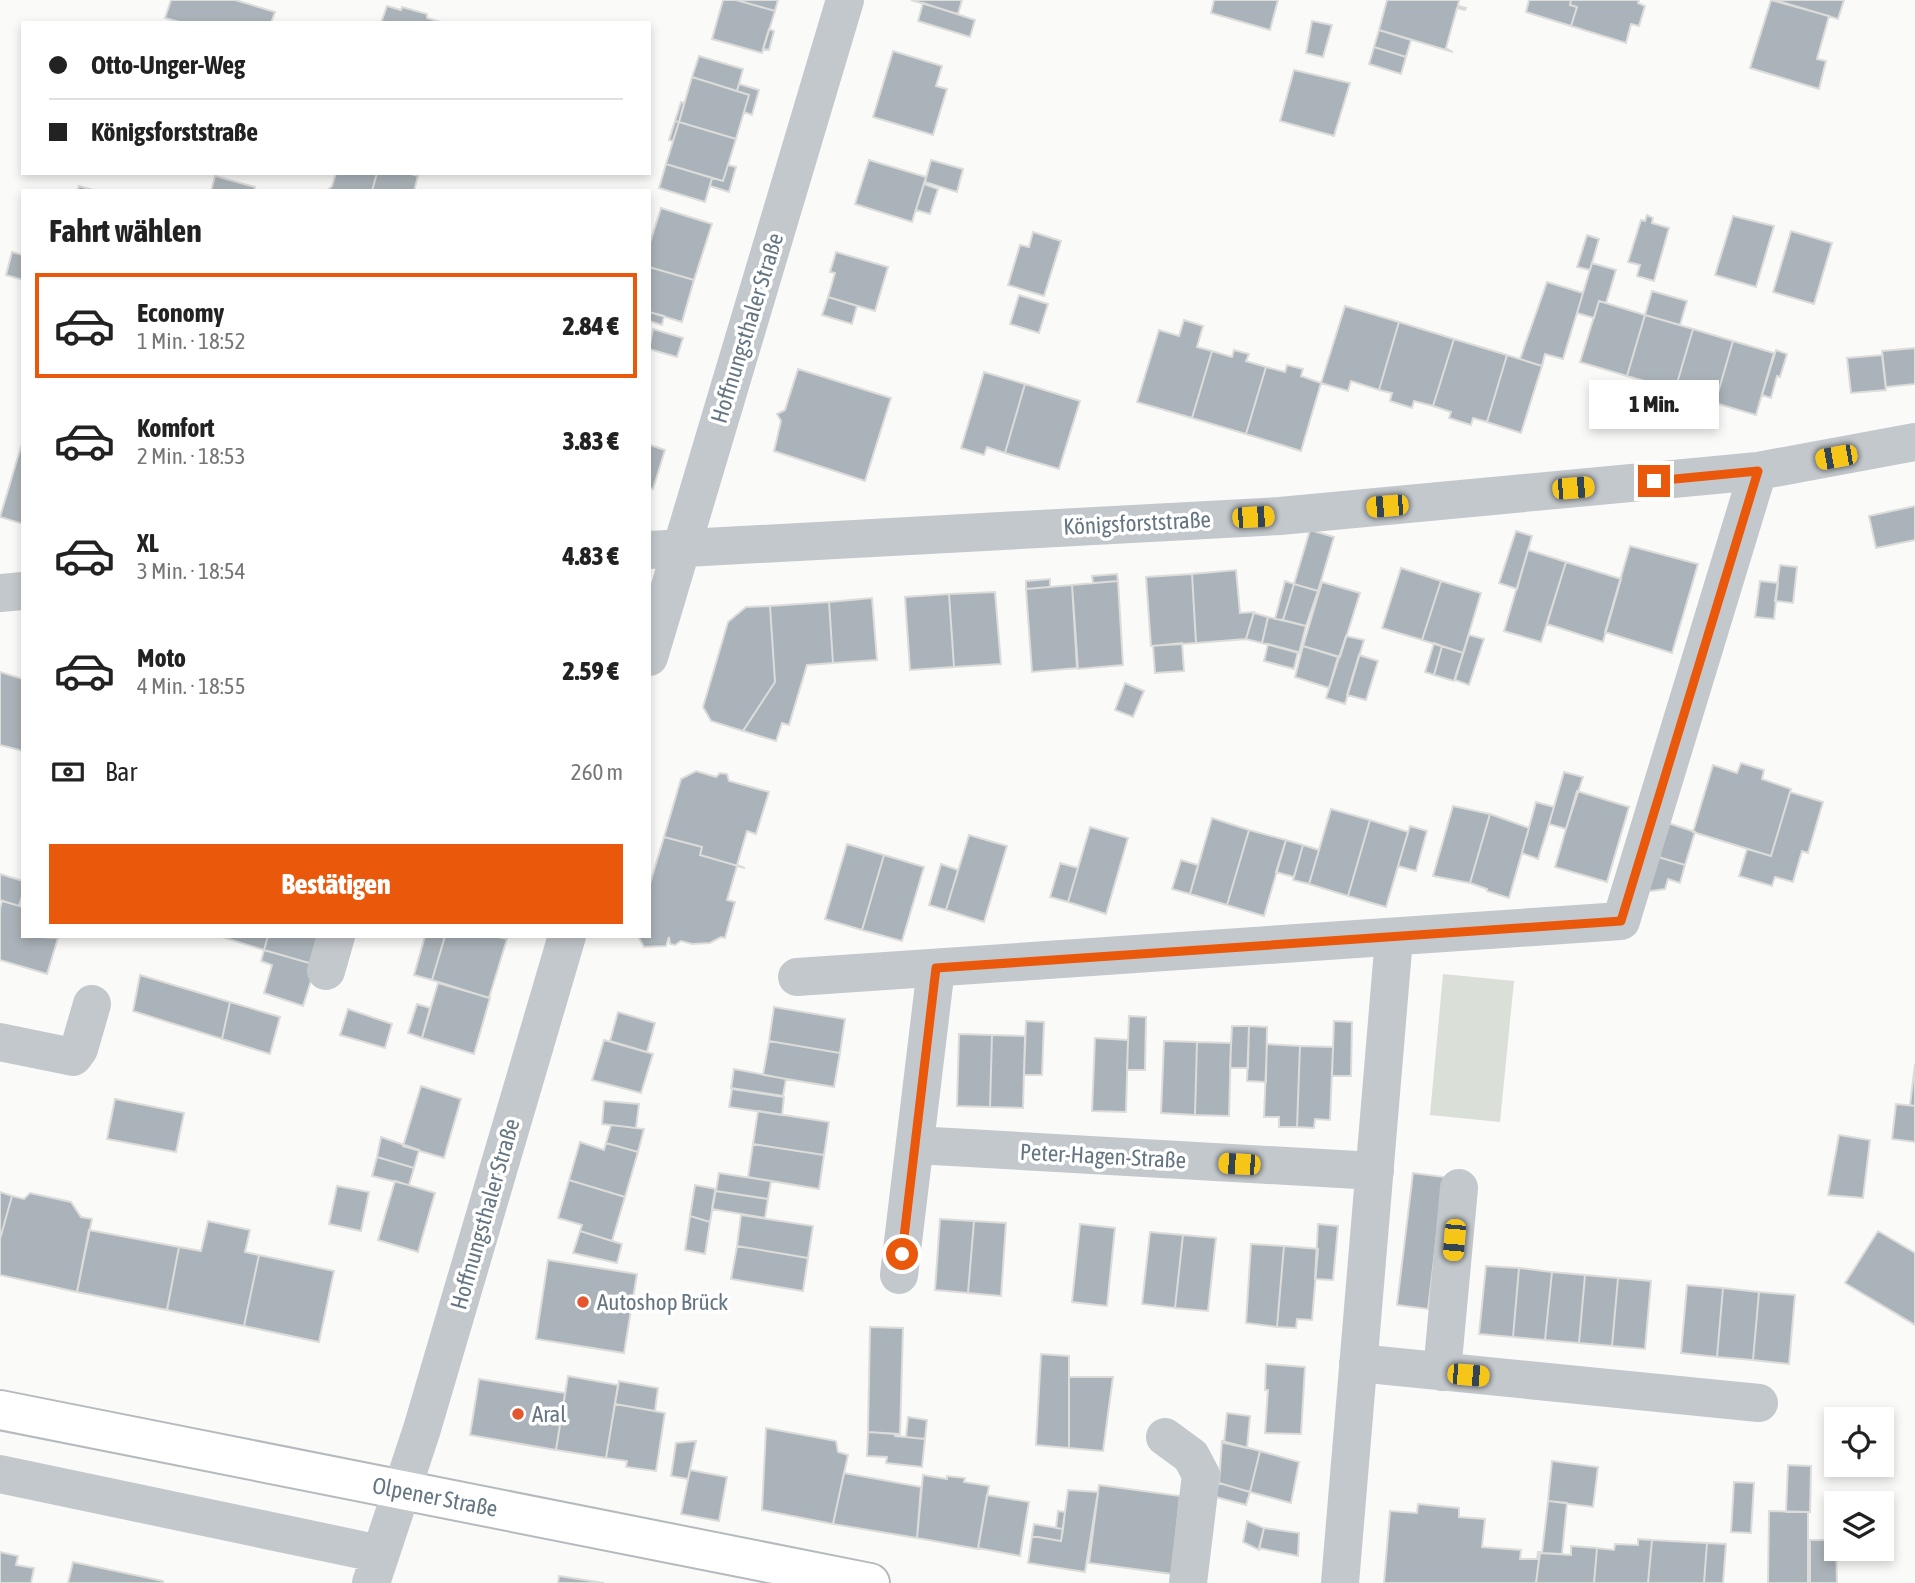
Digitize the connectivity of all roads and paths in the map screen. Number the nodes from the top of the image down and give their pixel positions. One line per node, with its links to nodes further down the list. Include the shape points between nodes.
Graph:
1 (845, 0): 4 (street, Hoffnungsthaler Straße)
2 (1915, 442): 3 (street, Königsforststraße)
3 (1758, 471): 4 (street, Königsforststraße, via 1280,516); 9 (street, via 1621,921)
4 (665, 548): 7 (street, Hoffnungsthaler Straße)
5 (21, 591): 6 (street)
6 (0, 593)
7 (651, 643)
8 (566, 938): 24 (street, Hoffnungsthaler Straße)
9 (1394, 938): 10 (street); 15 (street)
10 (936, 968): 11 (street); 14 (street)
11 (797, 976)
12 (92, 1004): 13 (street, via 73,1057)
13 (0, 1042)
14 (915, 1145): 15 (street, Peter-Hagen-Straße); 17 (street)
15 (1375, 1171): 18 (street)
16 (1459, 1188): 19 (street)
17 (900, 1275)
18 (1358, 1363): 19 (street); 28 (street)
19 (1442, 1372): 20 (street)
20 (1759, 1403)
21 (0, 1410): 24 (main road, Olpener Straße)
22 (1165, 1437): 27 (street, via 1191,1456 1201,1475)
23 (0, 1474): 25 (street)
24 (402, 1491): 25 (street, Hoffnungsthaler Straße); 26 (main road, Olpener Straße)
25 (375, 1568)
26 (870, 1583)
27 (1188, 1583)
28 (1340, 1583)

